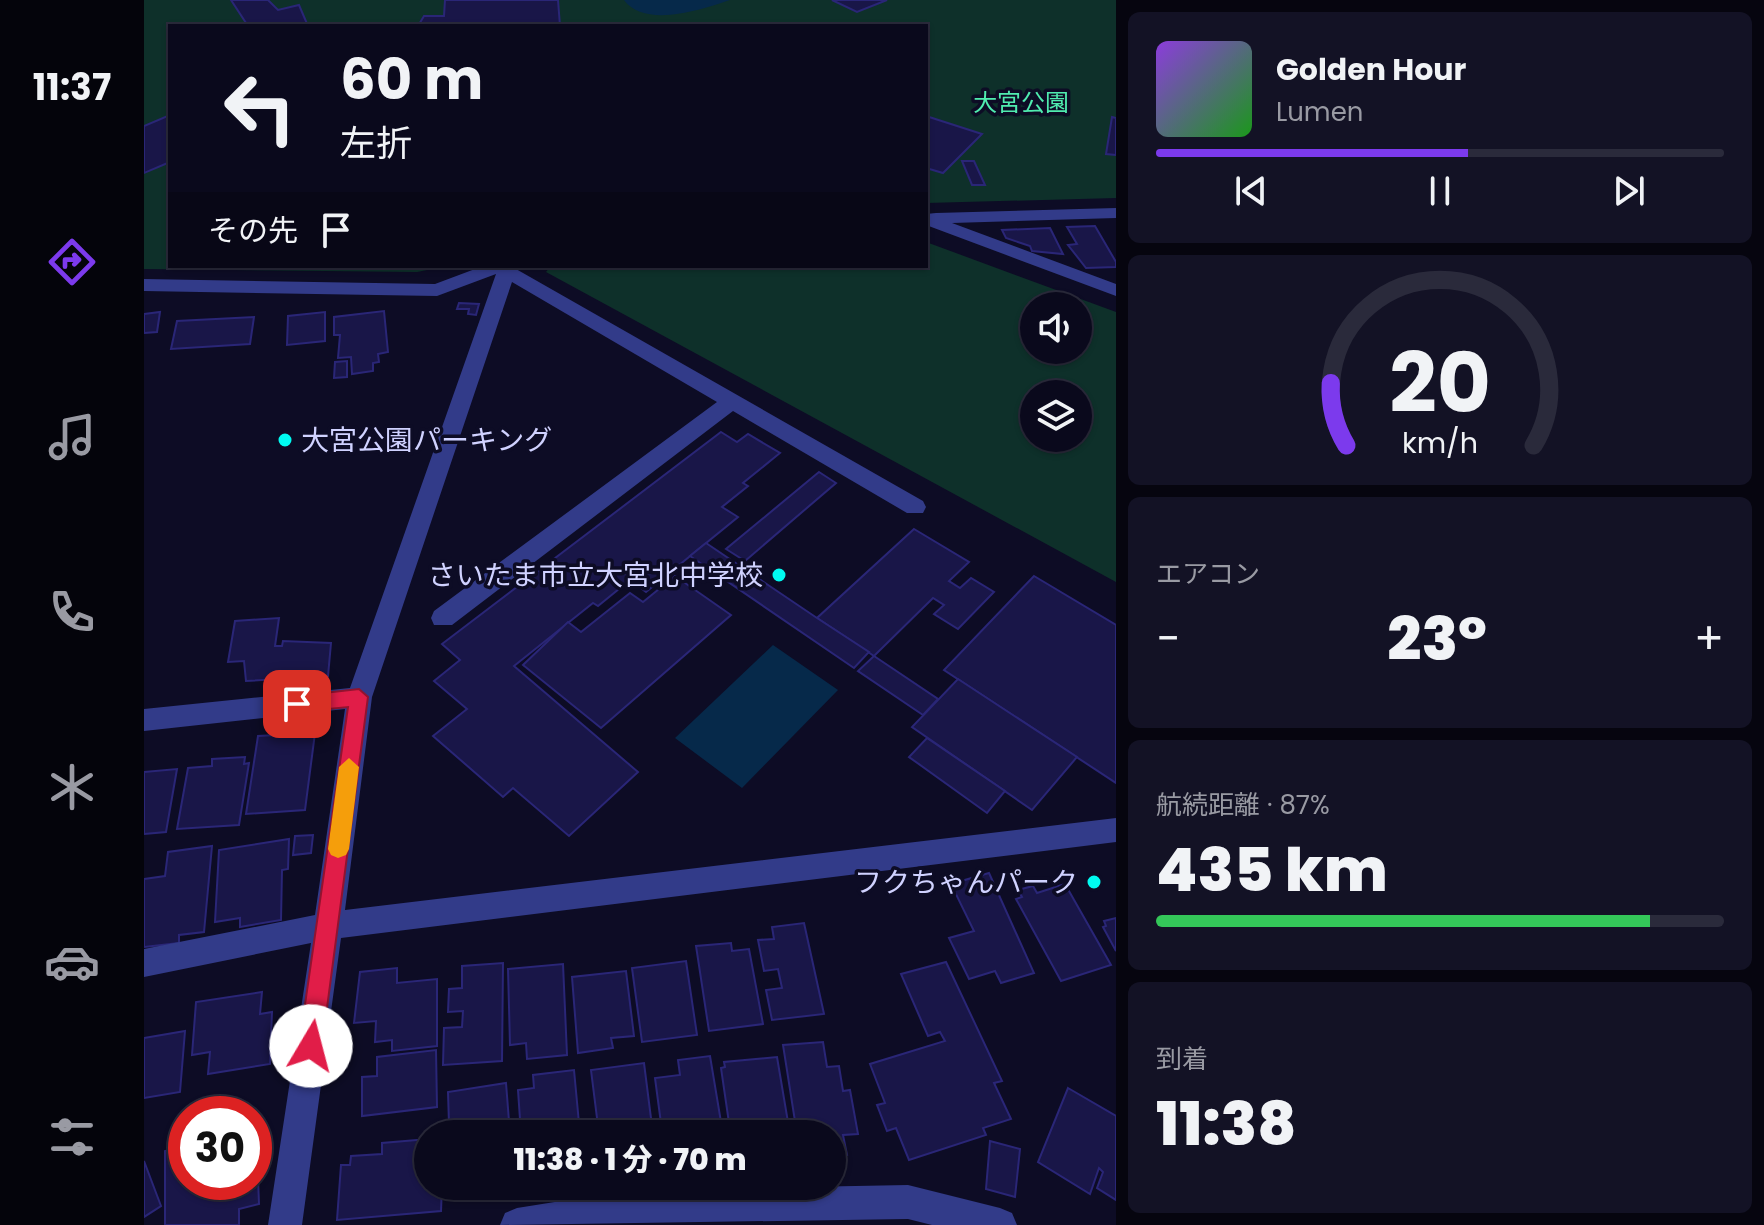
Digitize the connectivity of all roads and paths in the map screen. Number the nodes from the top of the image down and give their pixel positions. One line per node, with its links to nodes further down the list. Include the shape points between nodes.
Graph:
1 (1116, 213): 2 (street)
2 (928, 219)
3 (928, 220): 6 (street)
4 (505, 268): 5 (street, via 437,290); 7 (street); 10 (street)
5 (144, 285)
6 (1116, 290)
7 (732, 401): 8 (street); 9 (street)
8 (915, 507)
9 (443, 618)
10 (359, 697): 11 (street); 13 (street)
11 (144, 720)
12 (1116, 830): 13 (street)
13 (328, 926): 14 (street); 16 (street)
14 (144, 963)
15 (778, 1213): 17 (street, via 630,1207); 18 (street, via 908,1202)
16 (285, 1225)
17 (517, 1225)
18 (1000, 1225)

